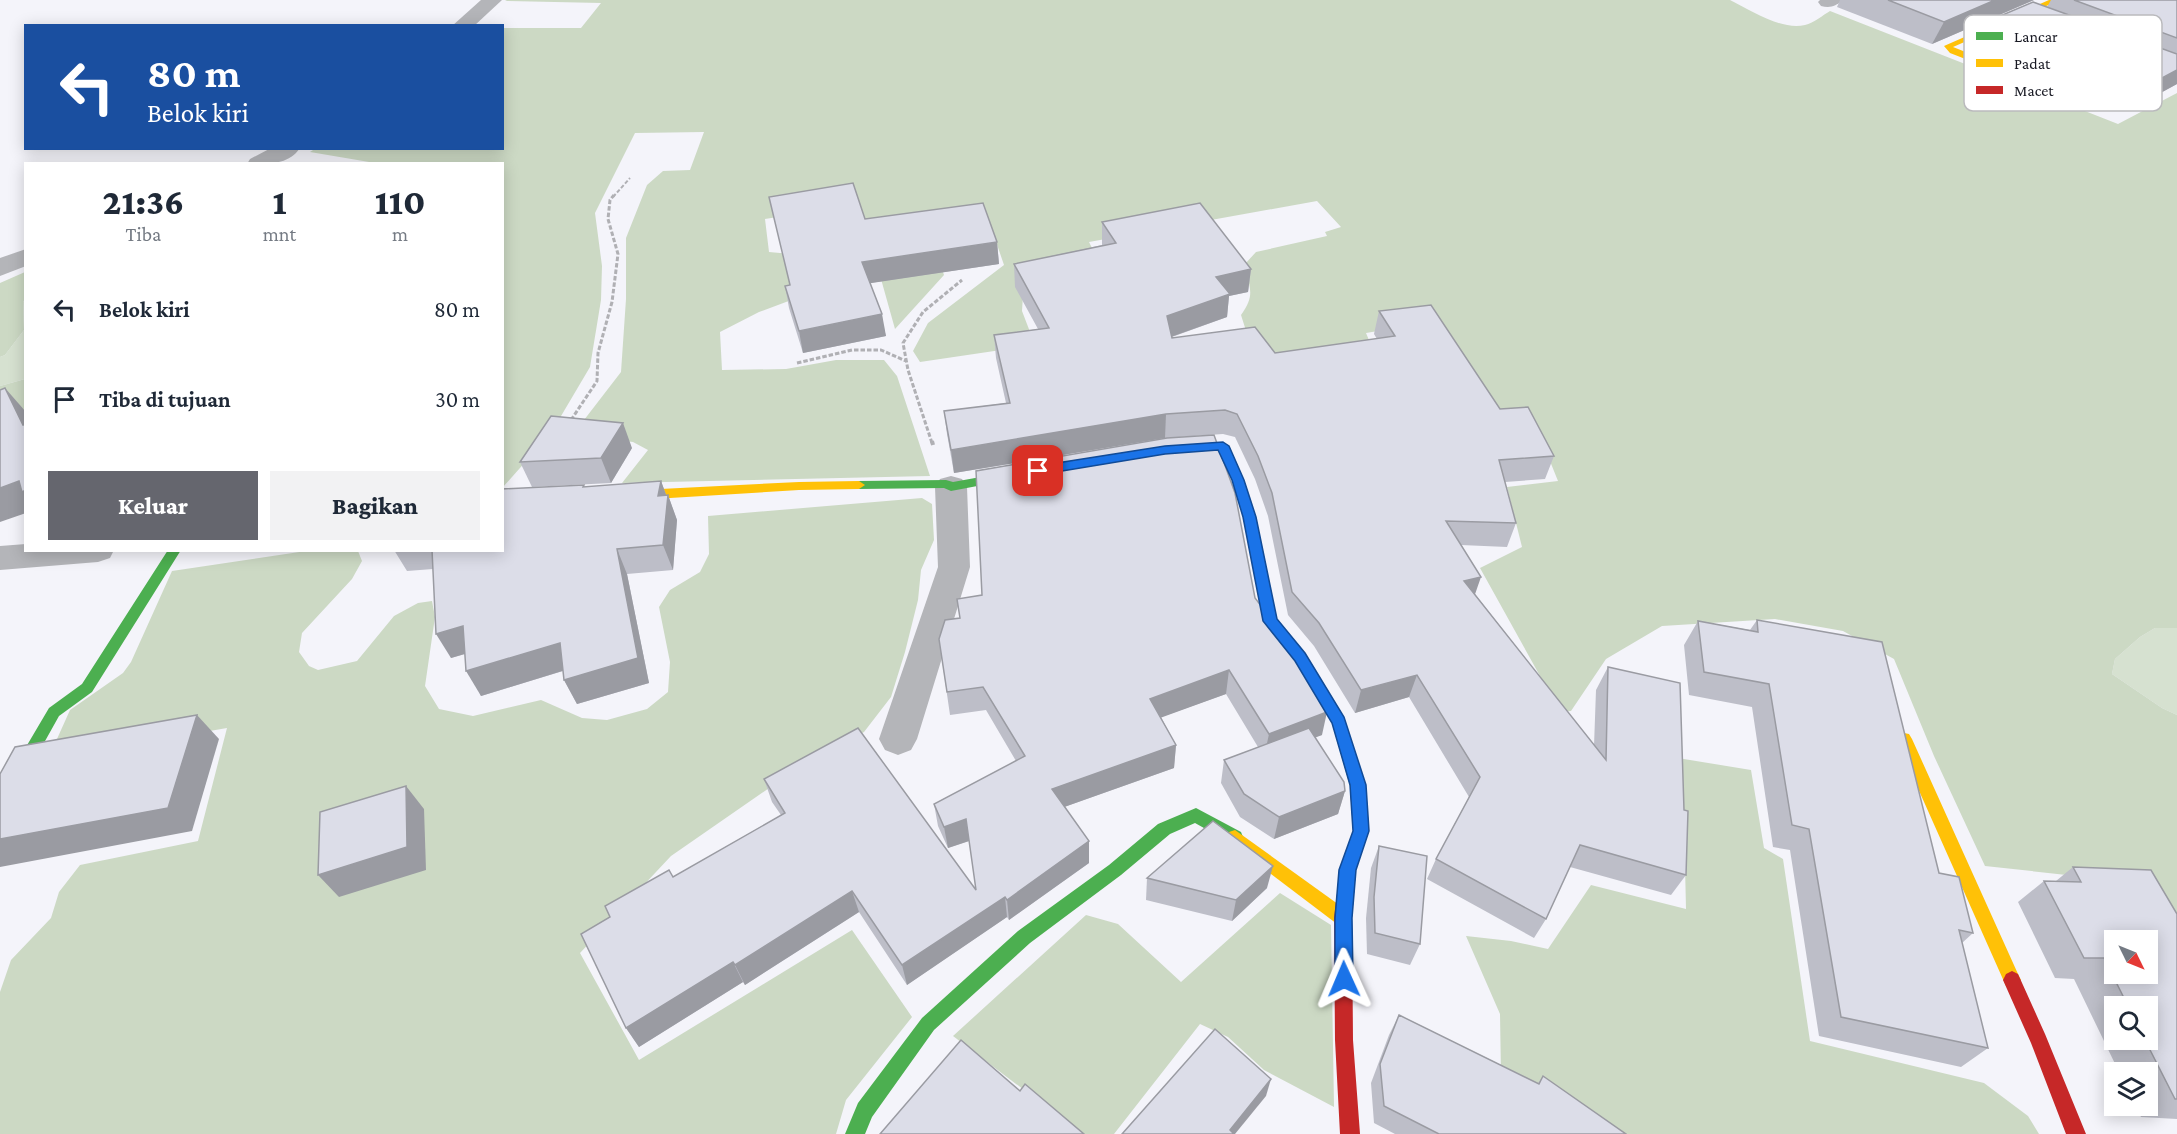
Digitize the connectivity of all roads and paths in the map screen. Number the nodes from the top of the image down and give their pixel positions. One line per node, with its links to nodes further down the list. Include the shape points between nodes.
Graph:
1 (492, 0): 4 (street)
2 (2056, 0): 3 (street)
3 (2024, 15)
4 (464, 24)
5 (1964, 40): 6 (street, via 1948,46)
6 (1964, 54)
7 (285, 150): 8 (street)
8 (262, 162)
9 (630, 178): 15 (path, via 610,200 608,219 618,254 612,302 598,353 597,381)
10 (24, 257): 11 (street)
11 (0, 268)
12 (962, 280): 13 (path, via 923,312 903,343)
13 (906, 362): 14 (path, via 881,350 852,350); 18 (path)
14 (797, 363)
15 (569, 422)
16 (1154, 452): 26 (street, via 1223,446 1250,517 1270,621 1300,657 1339,722 1358,785 1361,831 1348,870)
17 (1038, 471): 18 (street)
18 (948, 485): 19 (street, via 799,486); 23 (street, via 954,567)
19 (610, 496)
20 (74, 552): 22 (street)
21 (174, 552): 25 (street, via 87,688 54,712)
22 (0, 558)
23 (898, 739)
24 (1905, 739): 29 (street, via 2039,1040)
25 (0, 806)
26 (1343, 918): 27 (street, via 1225,830 1196,815 1164,829 1024,937 928,1024 865,1110); 28 (street)
27 (855, 1134)
28 (1350, 1134)
29 (2076, 1134)

